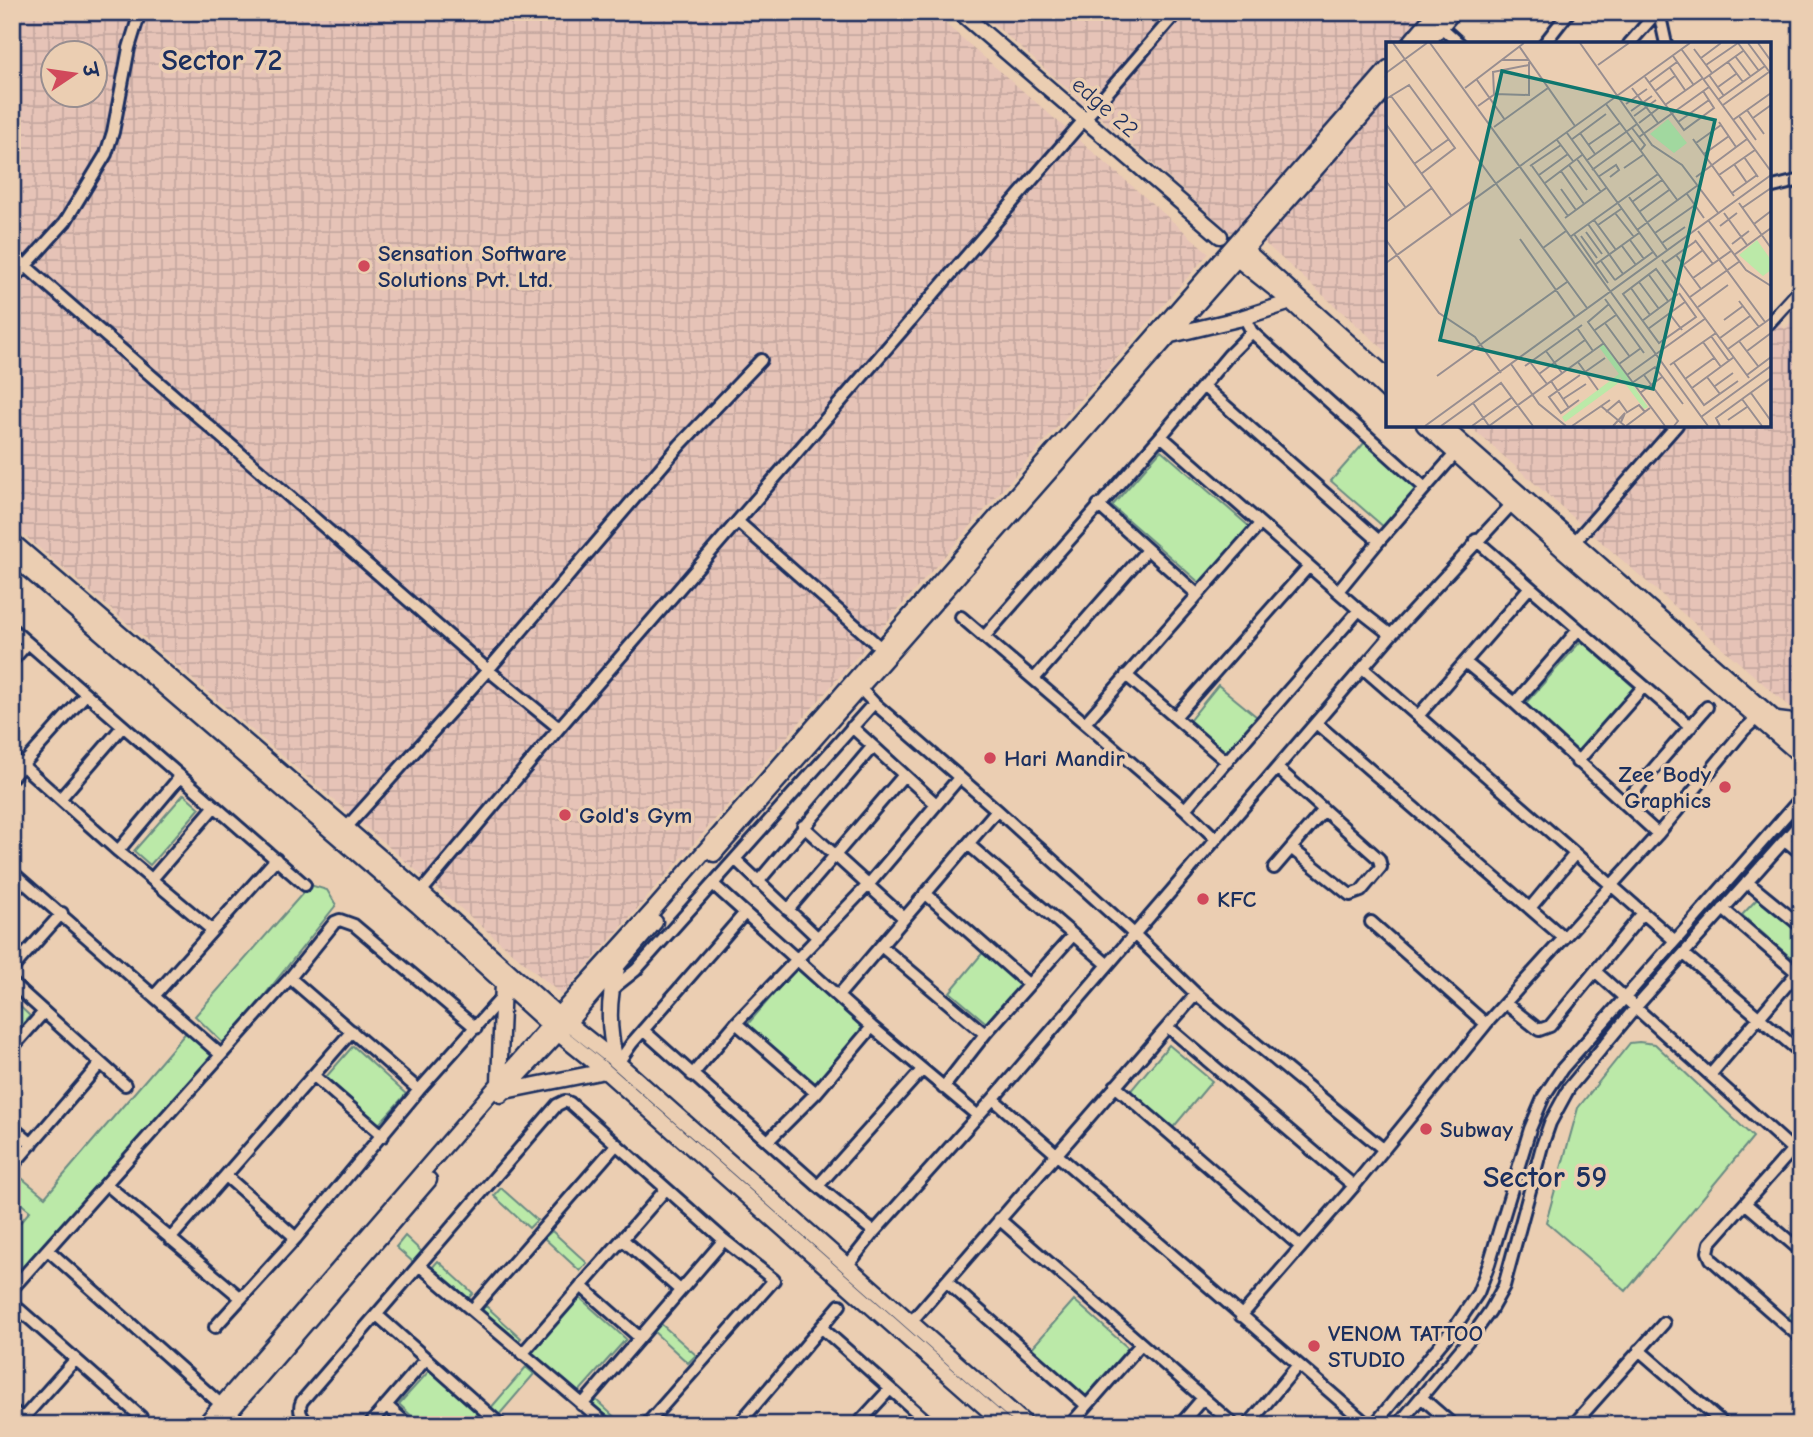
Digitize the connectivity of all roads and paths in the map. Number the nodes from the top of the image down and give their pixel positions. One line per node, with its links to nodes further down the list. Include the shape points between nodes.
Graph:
1 (141, 12): 21 (street, via 128,48 106,154 65,222)
2 (960, 12): 16 (main road, edge 22)
3 (1177, 12): 16 (street)
4 (1453, 12): 7 (main road)
5 (1569, 12): 11 (street)
6 (1658, 12): 12 (street); 13 (street)
7 (1438, 19): 8 (main road); 9 (main road); 10 (street)
8 (1411, 42)
9 (1427, 42)
10 (1458, 42)
11 (1546, 42)
12 (1631, 42)
13 (1666, 42)
14 (1386, 70): 19 (main road)
15 (1386, 90): 19 (main road)
16 (1085, 120): 19 (main road, edge 22, via 1220,236 1228,236); 41 (street)
17 (1801, 180): 18 (street)
18 (1771, 188)
19 (1237, 250): 24 (main road); 28 (main road); 30 (main road); 60 (main road)
20 (12, 254): 21 (street)
21 (25, 265): 22 (street); 64 (street)
22 (12, 281)
23 (1801, 288): 26 (street)
24 (1291, 302): 25 (main road); 32 (main road)
25 (1244, 317): 27 (street); 28 (main road)
26 (1771, 319)
27 (1252, 332): 31 (street); 38 (street)
28 (1171, 335): 67 (main road)
29 (761, 359): 64 (street, via 680,445)
30 (1386, 375)
31 (1203, 386): 36 (street); 45 (street)
32 (1386, 390)
33 (1426, 427): 37 (main road)
34 (1444, 427): 46 (main road)
35 (1675, 427): 46 (street)
36 (1161, 436): 39 (street); 42 (street)
37 (1455, 454): 38 (street); 40 (main road)
38 (1424, 488): 45 (street)
39 (1098, 505): 47 (street); 58 (street)
40 (1511, 505): 43 (street); 46 (main road)
41 (738, 522): 60 (street); 83 (street)
42 (1260, 524): 49 (street); 52 (street)
43 (1476, 540): 50 (street); 57 (street)
44 (12, 541): 106 (main road)
45 (1379, 541): 51 (street)
46 (1569, 548): 74 (main road); 76 (main road)
47 (1147, 550): 52 (street); 66 (street)
48 (12, 556): 156 (main road, via 418,906)
49 (1309, 566): 51 (street); 75 (street)
50 (1530, 587): 56 (street); 62 (street)
51 (1338, 592): 53 (street)
52 (1197, 594): 65 (street)
53 (1359, 610): 57 (street); 88 (street)
54 (961, 617): 58 (street)
55 (12, 629): 59 (street)
56 (1578, 630): 68 (street); 71 (street)
57 (1391, 635): 63 (street)
58 (984, 637): 66 (street)
59 (28, 643): 61 (street); 69 (street)
60 (881, 648): 67 (main road)
61 (12, 661)
62 (1465, 662): 71 (street); 73 (street)
63 (1364, 669): 73 (street); 78 (street)
64 (488, 670): 83 (street); 106 (street)
65 (1126, 675): 75 (street); 77 (street)
66 (1034, 680): 77 (street)
67 (856, 685): 70 (street); 148 (main road); 166 (main road, via 655,908)
68 (1644, 686): 82 (street); 89 (street)
69 (86, 694): 80 (street); 90 (street)
70 (874, 703): 81 (street); 95 (street)
71 (1515, 704): 89 (street)
72 (1707, 707): 82 (street)
73 (1418, 716): 115 (street)
74 (1758, 716): 87 (main road); 107 (street)
75 (1175, 717): 88 (street)
76 (1777, 720): 79 (main road); 84 (main road)
77 (1085, 723): 101 (street)
78 (1316, 723): 91 (street); 129 (street)
79 (1801, 723)
80 (123, 726): 93 (street); 97 (street)
81 (852, 727): 85 (street); 117 (street)
82 (1690, 727): 98 (street)
83 (559, 728): 127 (street)
84 (1801, 742)
85 (873, 746): 92 (street); 105 (street)
86 (12, 756): 90 (street)
87 (1801, 756)
88 (1227, 762): 101 (street)
89 (1577, 762): 98 (street)
90 (22, 765): 94 (street); 97 (street)
91 (1277, 768): 103 (street); 108 (street)
92 (904, 775): 99 (street); 113 (street)
93 (180, 776): 100 (street); 112 (street)
94 (12, 777)
95 (959, 778): 99 (street); 102 (street)
96 (1801, 797): 143 (street)
97 (60, 799): 112 (street)
98 (1624, 803): 107 (street)
99 (936, 804): 123 (street)
100 (215, 806): 116 (street); 120 (street)
101 (1185, 809): 108 (street)
102 (997, 810): 110 (street); 139 (street)
103 (1324, 811): 111 (street); 111 (street, via 1379,859 1379,871 1362,891 1350,895)
104 (1801, 822): 109 (street)
105 (803, 826): 113 (street); 121 (street)
106 (346, 828): 127 (main road)
107 (1658, 834): 126 (street)
108 (1215, 838): 139 (street)
109 (1786, 840): 114 (street); 122 (street)
110 (968, 844): 128 (street); 140 (street)
111 (1291, 848): 118 (street)
112 (118, 851): 120 (street)
113 (836, 853): 123 (street); 131 (street)
114 (1801, 853)
115 (1574, 855): 126 (street); 129 (street)
116 (276, 859): 125 (street); 138 (street)
117 (736, 860): 121 (street); 124 (street)
118 (1274, 868)
119 (12, 872): 132 (street)
120 (152, 879): 138 (street)
121 (758, 882): 131 (street)
122 (1747, 882): 130 (street); 137 (street)
123 (869, 884): 135 (street); 141 (street)
124 (714, 885): 134 (street); 155 (street, via 636,970)
125 (305, 886)
126 (1611, 886): 133 (street); 142 (street)
127 (421, 892): 166 (main road)
128 (925, 893): 135 (street); 154 (street)
129 (1530, 908): 142 (street)
130 (1723, 909): 145 (street); 151 (street)
131 (788, 910): 141 (street)
132 (61, 913): 149 (street); 158 (street)
133 (1643, 913): 143 (street); 150 (street)
134 (744, 914): 146 (street); 171 (street)
135 (904, 918): 144 (street)
136 (1371, 922): 167 (street)
137 (1801, 926)
138 (212, 930): 158 (street)
139 (1133, 934): 147 (street); 157 (street)
140 (1073, 935): 147 (street); 154 (street)
141 (818, 938): 146 (street)
142 (1563, 938): 161 (street)
143 (1674, 940): 160 (street)
144 (881, 946): 159 (street); 173 (street)
145 (1684, 954): 162 (street); 164 (street)
146 (795, 960): 159 (street); 165 (street)
147 (1107, 964): 189 (street)
148 (619, 965): 155 (main road); 166 (main road)
149 (12, 969)
150 (1595, 971): 160 (street); 161 (street, via 1550,1026 1539,1030)
151 (1799, 972): 164 (street)
152 (290, 978): 170 (street, via 335,922 347,921); 172 (street); 176 (street)
153 (12, 983): 163 (street)
154 (1028, 984): 173 (street)
155 (612, 989): 178 (main road)
156 (503, 990): 166 (main road); 170 (street); 185 (main road)
157 (1196, 994): 169 (street); 197 (street)
158 (155, 995): 176 (street)
159 (838, 996): 168 (street)
160 (1625, 997): 162 (street); 270 (street, via 1544,1096 1478,1293)
161 (1505, 1003): 167 (street)
162 (1636, 1007): 180 (street); 242 (street, via 1570,1088 1550,1123 1504,1286)
163 (44, 1013): 174 (street); 177 (street)
164 (1759, 1017): 175 (street); 180 (street)
165 (736, 1023): 182 (street); 188 (street)
166 (559, 1024): 178 (main road); 185 (main road)
167 (1486, 1024): 197 (street)
168 (872, 1027): 179 (street); 188 (street)
169 (1168, 1027): 184 (street); 204 (street)
170 (476, 1028): 187 (street)
171 (643, 1030): 178 (street); 182 (street)
172 (352, 1031): 181 (street); 187 (street)
173 (985, 1034): 186 (street)
174 (12, 1048)
175 (1801, 1053)
176 (220, 1054): 202 (street)
177 (100, 1064): 183 (street); 195 (street)
178 (613, 1065): 185 (main road); 216 (main road); 263 (main road)
179 (922, 1070): 186 (street); 203 (street)
180 (1710, 1074): 199 (street)
181 (313, 1075): 192 (street); 201 (street)
182 (692, 1075): 194 (street)
183 (125, 1085)
184 (1115, 1086): 198 (street); 213 (street)
185 (502, 1087): 246 (main road)
186 (943, 1088): 190 (street)
187 (419, 1090): 192 (street)
188 (816, 1093): 194 (street)
189 (993, 1098): 190 (street); 198 (street)
190 (977, 1115): 208 (street)
191 (12, 1127): 195 (street)
192 (383, 1136): 209 (street)
193 (1801, 1140): 199 (street)
194 (768, 1141): 203 (street)
195 (32, 1144): 200 (street)
196 (616, 1145): 205 (street); 217 (street, via 570,1103 561,1102); 225 (street)
197 (1382, 1149): 204 (street)
198 (1056, 1153): 207 (street); 227 (street)
199 (1797, 1153): 206 (street)
200 (14, 1164)
201 (226, 1177): 209 (street); 210 (street)
202 (106, 1184): 210 (street); 214 (street)
203 (818, 1186): 208 (street)
204 (1354, 1186): 213 (street)
205 (666, 1189): 211 (street); 212 (street)
206 (1746, 1204): 215 (street); 233 (street, via 1707,1252)
207 (999, 1219): 218 (street); 234 (street)
208 (874, 1232): 216 (street)
209 (296, 1238): 222 (street)
210 (170, 1239): 222 (street)
211 (622, 1239): 219 (street); 221 (street)
212 (724, 1240): 221 (street); 259 (street, via 774,1280)
213 (1300, 1246): 227 (street)
214 (48, 1250): 220 (street); 246 (street)
215 (1801, 1251)
216 (848, 1265): 228 (main road)
217 (420, 1266): 225 (street); 226 (street)
218 (947, 1282): 228 (street); 245 (street)
219 (581, 1286): 232 (street); 236 (street)
220 (12, 1289)
221 (681, 1290): 232 (street)
222 (242, 1298): 230 (street)
223 (12, 1303): 238 (street)
224 (840, 1305): 231 (street)
225 (472, 1310): 236 (street)
226 (377, 1315): 237 (street); 254 (street, via 302,1401 301,1415)
227 (1241, 1316): 239 (street)
228 (911, 1322): 264 (main road)
229 (1664, 1323): 235 (street)
230 (215, 1327)
231 (822, 1328): 240 (street); 260 (street)
232 (639, 1338): 244 (street)
233 (1801, 1338)
234 (1140, 1345): 241 (street); 245 (street)
235 (1639, 1350): 248 (street); 275 (street)
236 (522, 1354): 244 (street)
237 (426, 1359): 243 (street); 257 (street)
238 (75, 1360): 249 (street); 250 (street, via 141,1417)
239 (1298, 1365): 268 (street); 269 (street)
240 (890, 1389): 261 (street); 262 (street)
241 (1203, 1398): 266 (street); 267 (street)
242 (1422, 1398): 271 (street); 272 (street)
243 (386, 1405): 255 (street); 256 (street)
244 (583, 1405): 258 (street)
245 (1086, 1405): 265 (street)
246 (225, 1409): 251 (main road); 252 (main road); 253 (street)
247 (12, 1410): 249 (street)
248 (1582, 1416): 273 (street); 274 (street)
249 (23, 1423)
250 (135, 1425)
251 (204, 1425)
252 (219, 1425)
253 (244, 1425)
254 (309, 1425)
255 (369, 1425)
256 (408, 1425)
257 (501, 1425)
258 (607, 1425)
259 (646, 1425)
260 (738, 1425)
261 (857, 1425)
262 (931, 1425)
263 (1005, 1425)
264 (1027, 1425)
265 (1070, 1425)
266 (1180, 1425)
267 (1234, 1425)
268 (1248, 1425)
269 (1368, 1425)
270 (1374, 1425)
271 (1398, 1425)
272 (1453, 1425)
273 (1573, 1425)
274 (1592, 1425)
275 (1726, 1425)

